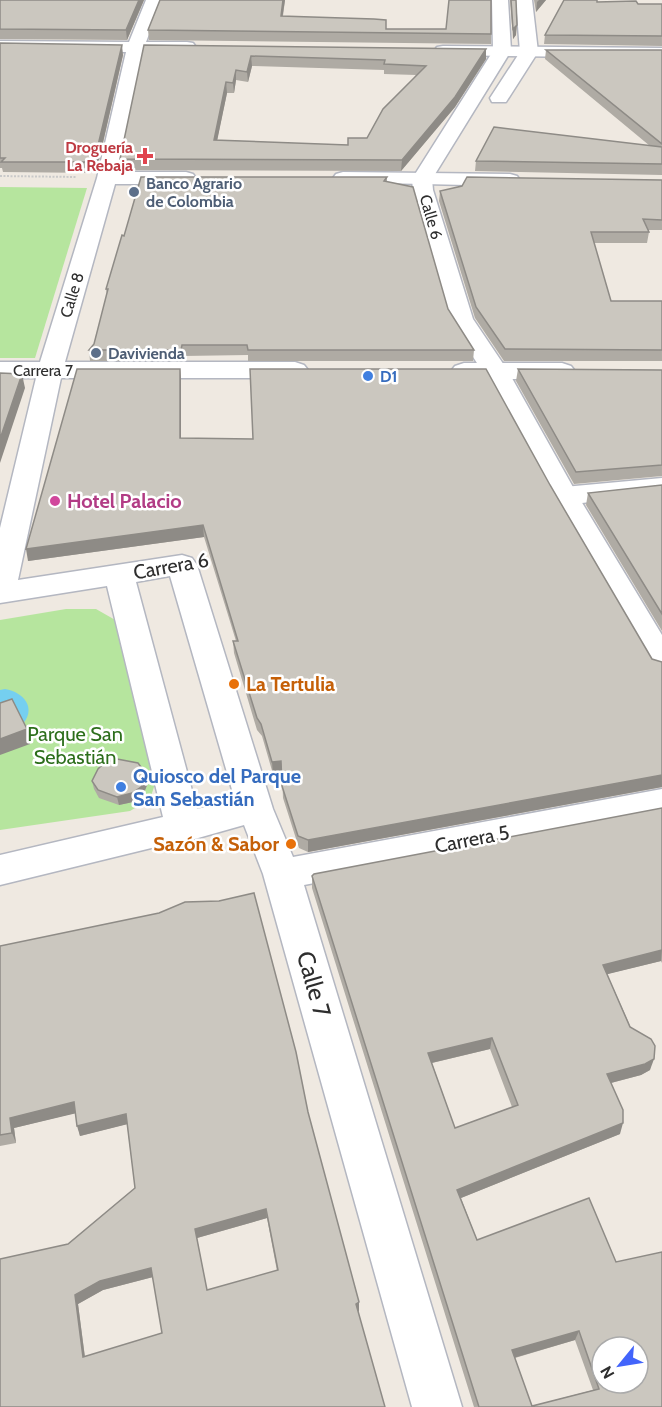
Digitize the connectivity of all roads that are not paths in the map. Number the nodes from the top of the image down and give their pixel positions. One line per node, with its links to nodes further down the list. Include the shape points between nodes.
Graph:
1 (154, 0): 5 (street, Calle 8)
2 (500, 0): 8 (street)
3 (524, 0): 9 (street)
4 (0, 46): 5 (street)
5 (136, 46): 6 (street); 13 (street, Calle 8)
6 (207, 47)
7 (431, 50): 8 (street)
8 (502, 51): 9 (street); 16 (street, Calle 6)
9 (529, 52): 10 (street); 11 (street)
10 (662, 53)
11 (491, 111)
12 (460, 159): 17 (street, Calle 6)
13 (107, 177): 14 (street); 20 (street, Calle 8)
14 (200, 178)
15 (329, 178): 16 (street)
16 (422, 179): 17 (street); 23 (street, Calle 6, via 461,319)
17 (448, 179): 18 (street); 23 (street, Calle 6, via 444,189)
18 (531, 180)
19 (0, 370): 20 (street, Carrera 7)
20 (50, 370): 21 (street, Carrera 7); 29 (street, Calle 8)
21 (320, 370)
22 (437, 371): 23 (street)
23 (495, 371): 24 (street); 26 (street, Calle 6)
24 (591, 371)
25 (662, 486): 26 (street)
26 (564, 496): 30 (street, Calle 6)
27 (182, 564): 28 (street, Carrera 6); 32 (street, Calle 7)
28 (118, 576): 29 (street, Carrera 6); 33 (street)
29 (0, 593)
30 (662, 662)
31 (662, 803): 35 (street, Carrera 5)
32 (255, 809): 33 (street); 35 (street, Calle 7)
33 (184, 828): 34 (street)
34 (0, 870)
35 (282, 874): 36 (street, Calle 7)
36 (437, 1407)

